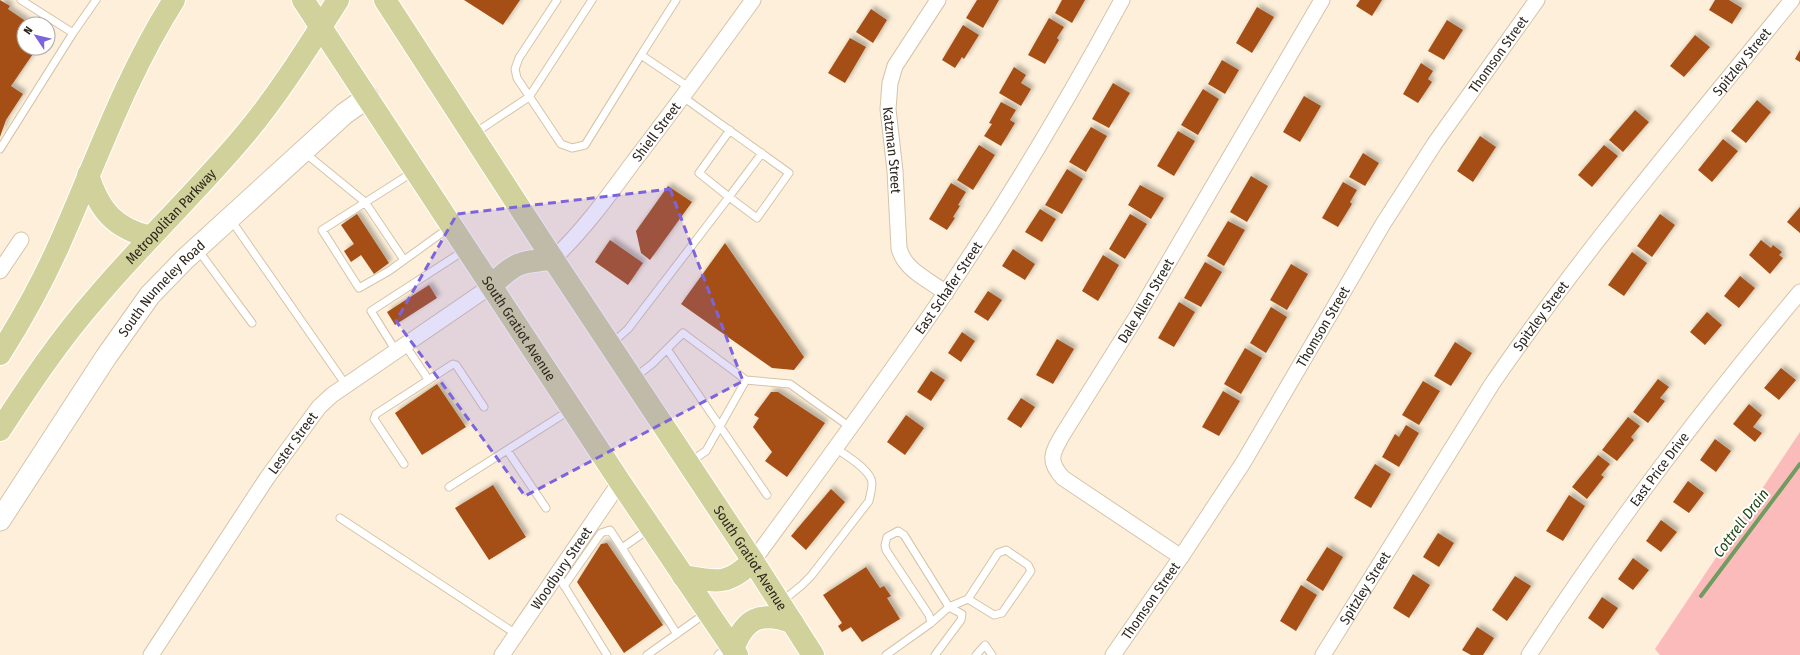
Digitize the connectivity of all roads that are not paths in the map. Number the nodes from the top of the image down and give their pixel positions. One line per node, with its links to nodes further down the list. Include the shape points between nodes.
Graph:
1 (21, 0): 17 (lane)
2 (96, 0): 17 (lane)
3 (174, 0): 28 (main road, via 131,77)
4 (303, 0): 16 (main road, South Gratiot Avenue)
5 (338, 0): 16 (main road, Metropolitan Parkway)
6 (385, 0): 23 (main road, South Gratiot Avenue)
7 (557, 0): 20 (lane, via 518,58 515,68 516,78)
8 (592, 0): 20 (lane)
9 (676, 0): 18 (lane)
10 (753, 0): 19 (street, Shiell Street)
11 (938, 0): 41 (street, Katzman Street, via 895,66 890,83 888,109 901,257 906,265)
12 (1122, 0): 41 (street, East Schafer Street, via 1083,72 1014,188)
13 (1322, 0): 70 (street, Dale Allen Street, via 1137,316 1063,434 1052,458 1054,469 1063,478)
14 (1537, 0): 70 (street, Thomson Street, via 1435,144 1384,224 1243,463)
15 (1792, 0): 93 (street, Spitzley Street, via 1589,250 1519,344)
16 (321, 27): 21 (main road, South Gratiot Avenue); 33 (main road, Metropolitan Parkway, via 248,131)
17 (73, 33): 24 (lane)
18 (641, 55): 19 (lane); 20 (lane, via 584,145 572,148 561,144)
19 (686, 92): 22 (lane); 37 (street, Shiell Street, via 572,242)
20 (529, 96): 23 (lane)
21 (368, 97): 25 (street, South Nunneley Road, via 344,114); 27 (main road, South Gratiot Avenue)
22 (730, 130): 26 (lane); 29 (lane, via 699,173)
23 (473, 135): 37 (main road, South Gratiot Avenue)
24 (0, 149)
25 (303, 152): 30 (lane); 31 (street, South Nunneley Road)
26 (762, 153): 29 (lane); 29 (lane, via 789,173 757,218)
27 (415, 170): 30 (lane); 32 (main road, South Gratiot Avenue)
28 (88, 175): 33 (main road, via 95,196 111,218 132,232); 47 (main road, via 48,268)
29 (729, 197): 44 (lane, via 628,329)
30 (365, 202): 38 (lane); 38 (lane, via 322,230 359,288)
31 (229, 218): 35 (street, South Nunneley Road); 51 (lane)
32 (452, 225): 36 (main road, South Gratiot Avenue); 38 (lane)
33 (151, 237): 56 (main road, Metropolitan Parkway, via 65,335)
34 (21, 240): 39 (street)
35 (197, 248): 43 (lane); 66 (street, South Nunneley Road, via 167,276 135,314)
36 (467, 249): 40 (main road, South Gratiot Avenue); 45 (lane, via 371,311)
37 (553, 259): 40 (main road, via 528,261 516,265); 44 (main road, South Gratiot Avenue)
38 (404, 260)
39 (0, 271)
40 (491, 286): 45 (street, Lester Street); 53 (main road, South Gratiot Avenue)
41 (946, 292): 55 (street, East Schafer Street)
42 (1800, 292): 94 (street, East Price Drive, via 1690,429 1624,518)
43 (252, 323)
44 (610, 345): 49 (main road, South Gratiot Avenue)
45 (401, 348): 48 (lane); 51 (street, Lester Street)
46 (667, 349): 49 (lane); 50 (lane, via 683,333); 54 (lane)
47 (0, 354)
48 (428, 379): 52 (lane, via 450,365 456,365); 60 (lane, via 374,416)
49 (632, 379): 59 (main road, South Gratiot Avenue)
50 (746, 380): 54 (lane); 55 (lane, via 790,384)
51 (346, 385): 83 (street, Lester Street, via 319,407 267,478)
52 (484, 407)
53 (572, 409): 58 (lane); 61 (main road, South Gratiot Avenue)
54 (720, 426): 59 (lane, via 706,451); 63 (lane)
55 (850, 427): 57 (street, East Schafer Street)
56 (0, 430)
57 (835, 448): 71 (street, East Schafer Street); 75 (lane, via 858,465 871,479 869,500 811,576)
58 (507, 450): 62 (lane); 64 (lane)
59 (688, 463): 71 (main road, South Gratiot Avenue)
60 (404, 464)
61 (620, 482): 67 (main road, South Gratiot Avenue); 68 (street, Woodbury Street)
62 (449, 487)
63 (767, 495)
64 (546, 508)
65 (340, 518): 80 (lane)
66 (0, 520)
67 (651, 527): 69 (lane); 72 (main road, South Gratiot Avenue)
68 (596, 529): 69 (lane, via 610,530); 73 (street, Woodbury Street)
69 (622, 548): 81 (lane)
70 (1181, 557): 92 (street, Thomson Street)
71 (753, 561): 72 (main road, via 730,579); 75 (main road, South Gratiot Avenue)
72 (683, 576): 77 (main road, South Gratiot Avenue)
73 (561, 580): 80 (street, Woodbury Street); 85 (lane)
74 (968, 599): 74 (lane, via 998,553 1006,550 1028,565 1031,571 1002,613 994,615); 76 (lane)
75 (780, 603): 78 (main road, South Gratiot Avenue)
76 (949, 607): 79 (lane); 79 (lane, via 904,535 898,530 887,537 886,550 929,615); 89 (lane, via 962,614 961,620)
77 (708, 612): 81 (lane); 82 (main road, South Gratiot Avenue)
78 (792, 622): 82 (main road, via 778,617 754,620 745,626); 87 (main road, South Gratiot Avenue)
79 (931, 623): 88 (lane)
80 (516, 634): 84 (street, Woodbury Street)
81 (677, 634): 86 (lane)
82 (729, 651)
83 (151, 655)
84 (502, 655)
85 (607, 655)
86 (647, 655)
87 (813, 655)
88 (886, 655)
89 (935, 655)
90 (976, 655): 91 (lane, via 985,645)
91 (992, 655)
92 (1113, 655)
93 (1323, 655)
94 (1529, 655)

